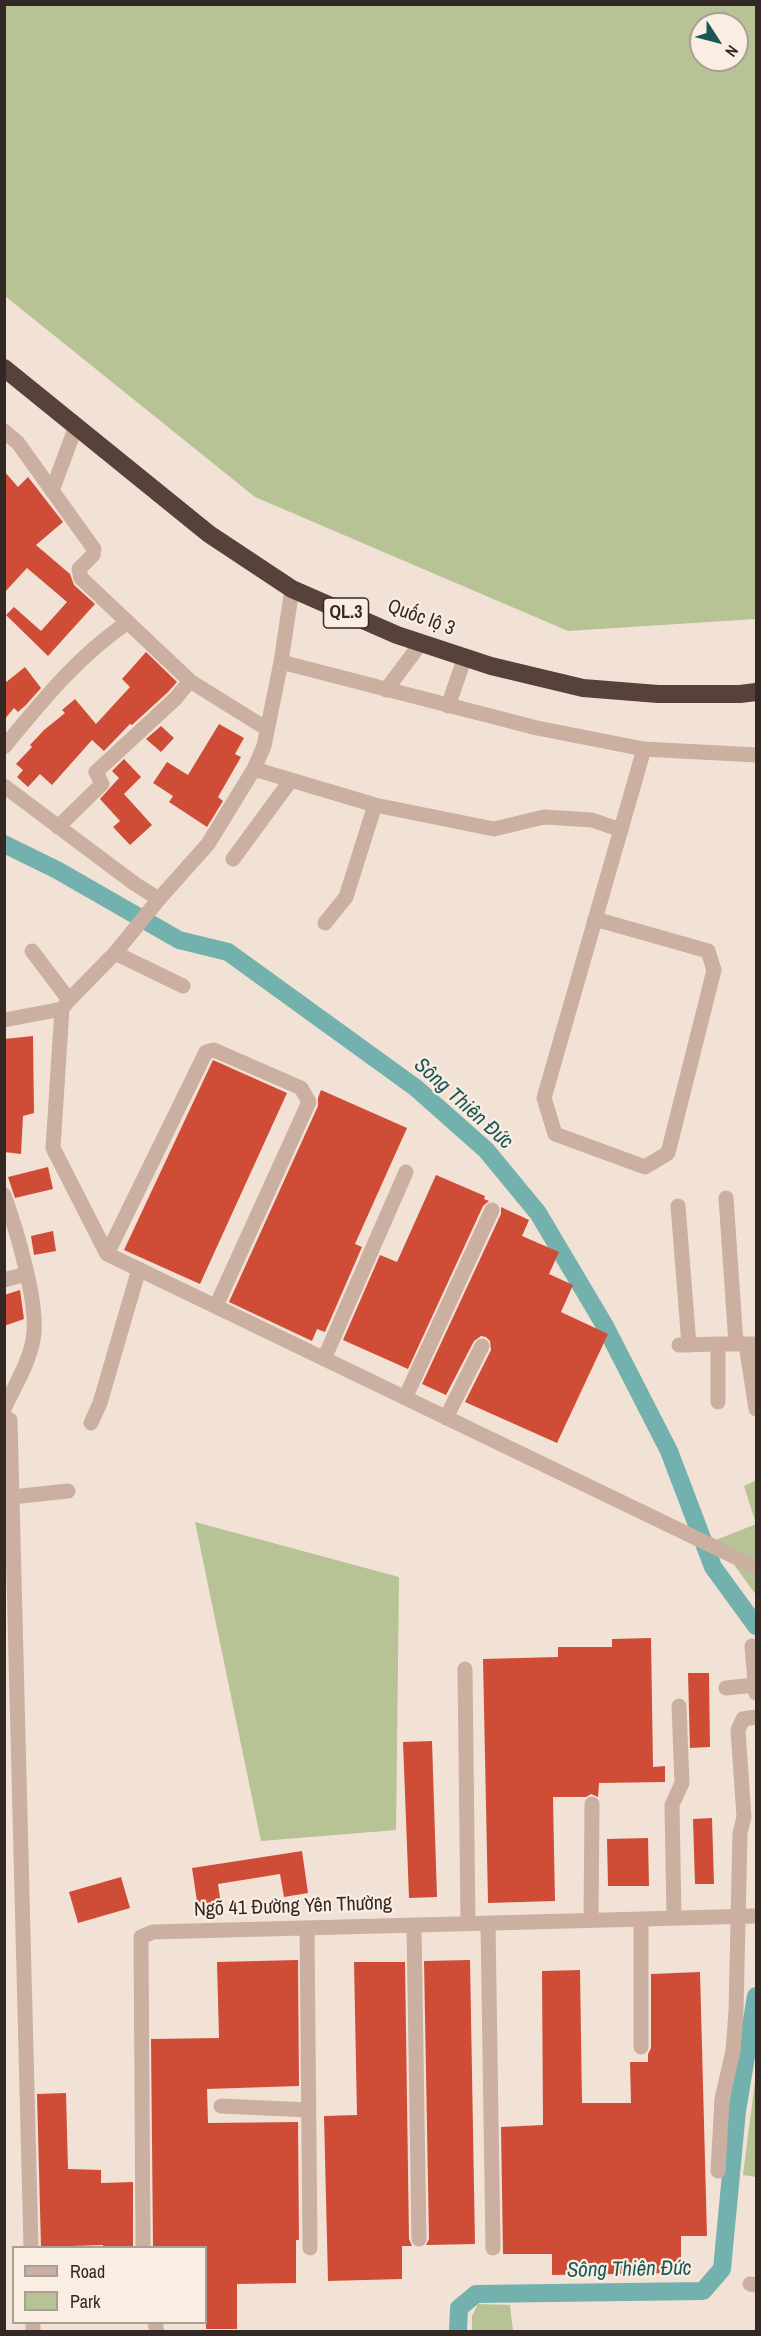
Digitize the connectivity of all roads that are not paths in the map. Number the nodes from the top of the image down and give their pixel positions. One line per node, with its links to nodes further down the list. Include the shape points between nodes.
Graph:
1 (4, 368): 2 (highway, Quốc lộ 3 / QL.3)
2 (76, 426): 4 (street); 5 (highway, Quốc lộ 3 / QL.3, via 209,534)
3 (4, 431): 4 (street, via 18,443)
4 (52, 491): 6 (street, via 94,549 79,569 81,578)
5 (292, 589): 7 (highway, Quốc lộ 3 / QL.3); 9 (street)
6 (128, 622): 10 (street); 15 (street, via 75,665)
7 (421, 643): 8 (highway, Quốc lộ 3 / QL.3); 11 (street)
8 (465, 657): 12 (highway, Quốc lộ 3 / QL.3, via 583,688 658,694); 13 (street)
9 (281, 662): 11 (street); 14 (street)
10 (190, 681): 14 (street); 22 (street, via 96,772 102,784)
11 (387, 690): 13 (street)
12 (756, 692)
13 (448, 706): 16 (street)
14 (267, 729): 18 (street)
15 (4, 747)
16 (644, 749): 17 (street); 23 (street)
17 (756, 755)
18 (254, 768): 19 (street); 25 (street, via 208,844)
19 (291, 780): 21 (street); 24 (street)
20 (4, 786): 22 (street)
21 (375, 805): 23 (street, via 494,829 544,817 592,820); 27 (street, via 346,897)
22 (58, 826): 25 (street)
23 (621, 830): 26 (street)
24 (233, 859)
25 (158, 899): 28 (street)
26 (595, 919): 26 (street, via 544,1098 555,1134 645,1167 668,1153 714,970 708,951)
27 (325, 923)
28 (117, 950): 30 (street); 31 (street)
29 (32, 951): 31 (street)
30 (183, 986)
31 (65, 1005): 32 (street); 38 (street, via 53,1148)
32 (4, 1020)
33 (406, 1172): 46 (street)
34 (4, 1195): 40 (street)
35 (726, 1198): 44 (street)
36 (678, 1206): 43 (street, via 684,1345)
37 (492, 1210): 47 (street)
38 (107, 1254): 39 (street); 42 (street, via 206,1052 214,1050 301,1088 309,1102)
39 (139, 1269): 42 (street); 53 (street)
40 (26, 1274): 41 (street); 49 (street, via 35,1316 33,1340)
41 (4, 1280)
42 (216, 1306): 46 (street)
43 (718, 1344): 44 (street); 48 (street)
44 (746, 1344): 50 (street)
45 (482, 1346): 52 (street)
46 (324, 1359): 47 (street)
47 (405, 1398): 52 (street)
48 (718, 1402)
49 (4, 1409)
50 (756, 1409)
51 (4, 1416): 55 (street, via 10,1420)
52 (446, 1418): 56 (street)
53 (91, 1423)
54 (68, 1491): 55 (street)
55 (12, 1497): 78 (street)
56 (753, 1565)
57 (752, 1646): 60 (street)
58 (465, 1669): 69 (street)
59 (726, 1689): 60 (street)
60 (756, 1689)
61 (679, 1706): 66 (street, via 682,1783 672,1805)
62 (756, 1717): 64 (street, via 743,1719 738,1730 744,1817 740,1833)
63 (592, 1804): 68 (street)
64 (739, 1916): 65 (street, Ngõ 41 Đường Yên Thường); 66 (street, Ngõ 41 Đường Yên Thường); 76 (street, via 733,2051 722,2099)
65 (756, 1916)
66 (674, 1918): 67 (street, Ngõ 41 Đường Yên Thường)
67 (641, 1919): 68 (street, Ngõ 41 Đường Yên Thường); 73 (street)
68 (591, 1920): 70 (street, Ngõ 41 Đường Yên Thường)
69 (468, 1923): 70 (street, Ngõ 41 Đường Yên Thường); 71 (street, Ngõ 41 Đường Yên Thường)
70 (488, 1923): 81 (street)
71 (414, 1925): 72 (street, Ngõ 41 Đường Yên Thường); 77 (street)
72 (307, 1928): 75 (street); 79 (street, Ngõ 41 Đường Yên Thường, via 153,1932 141,1937)
73 (641, 2047)
74 (221, 2106): 75 (street)
75 (309, 2110): 80 (street)
76 (718, 2171)
77 (419, 2239)
78 (31, 2246)
79 (143, 2246)
80 (310, 2248)
81 (493, 2248)

